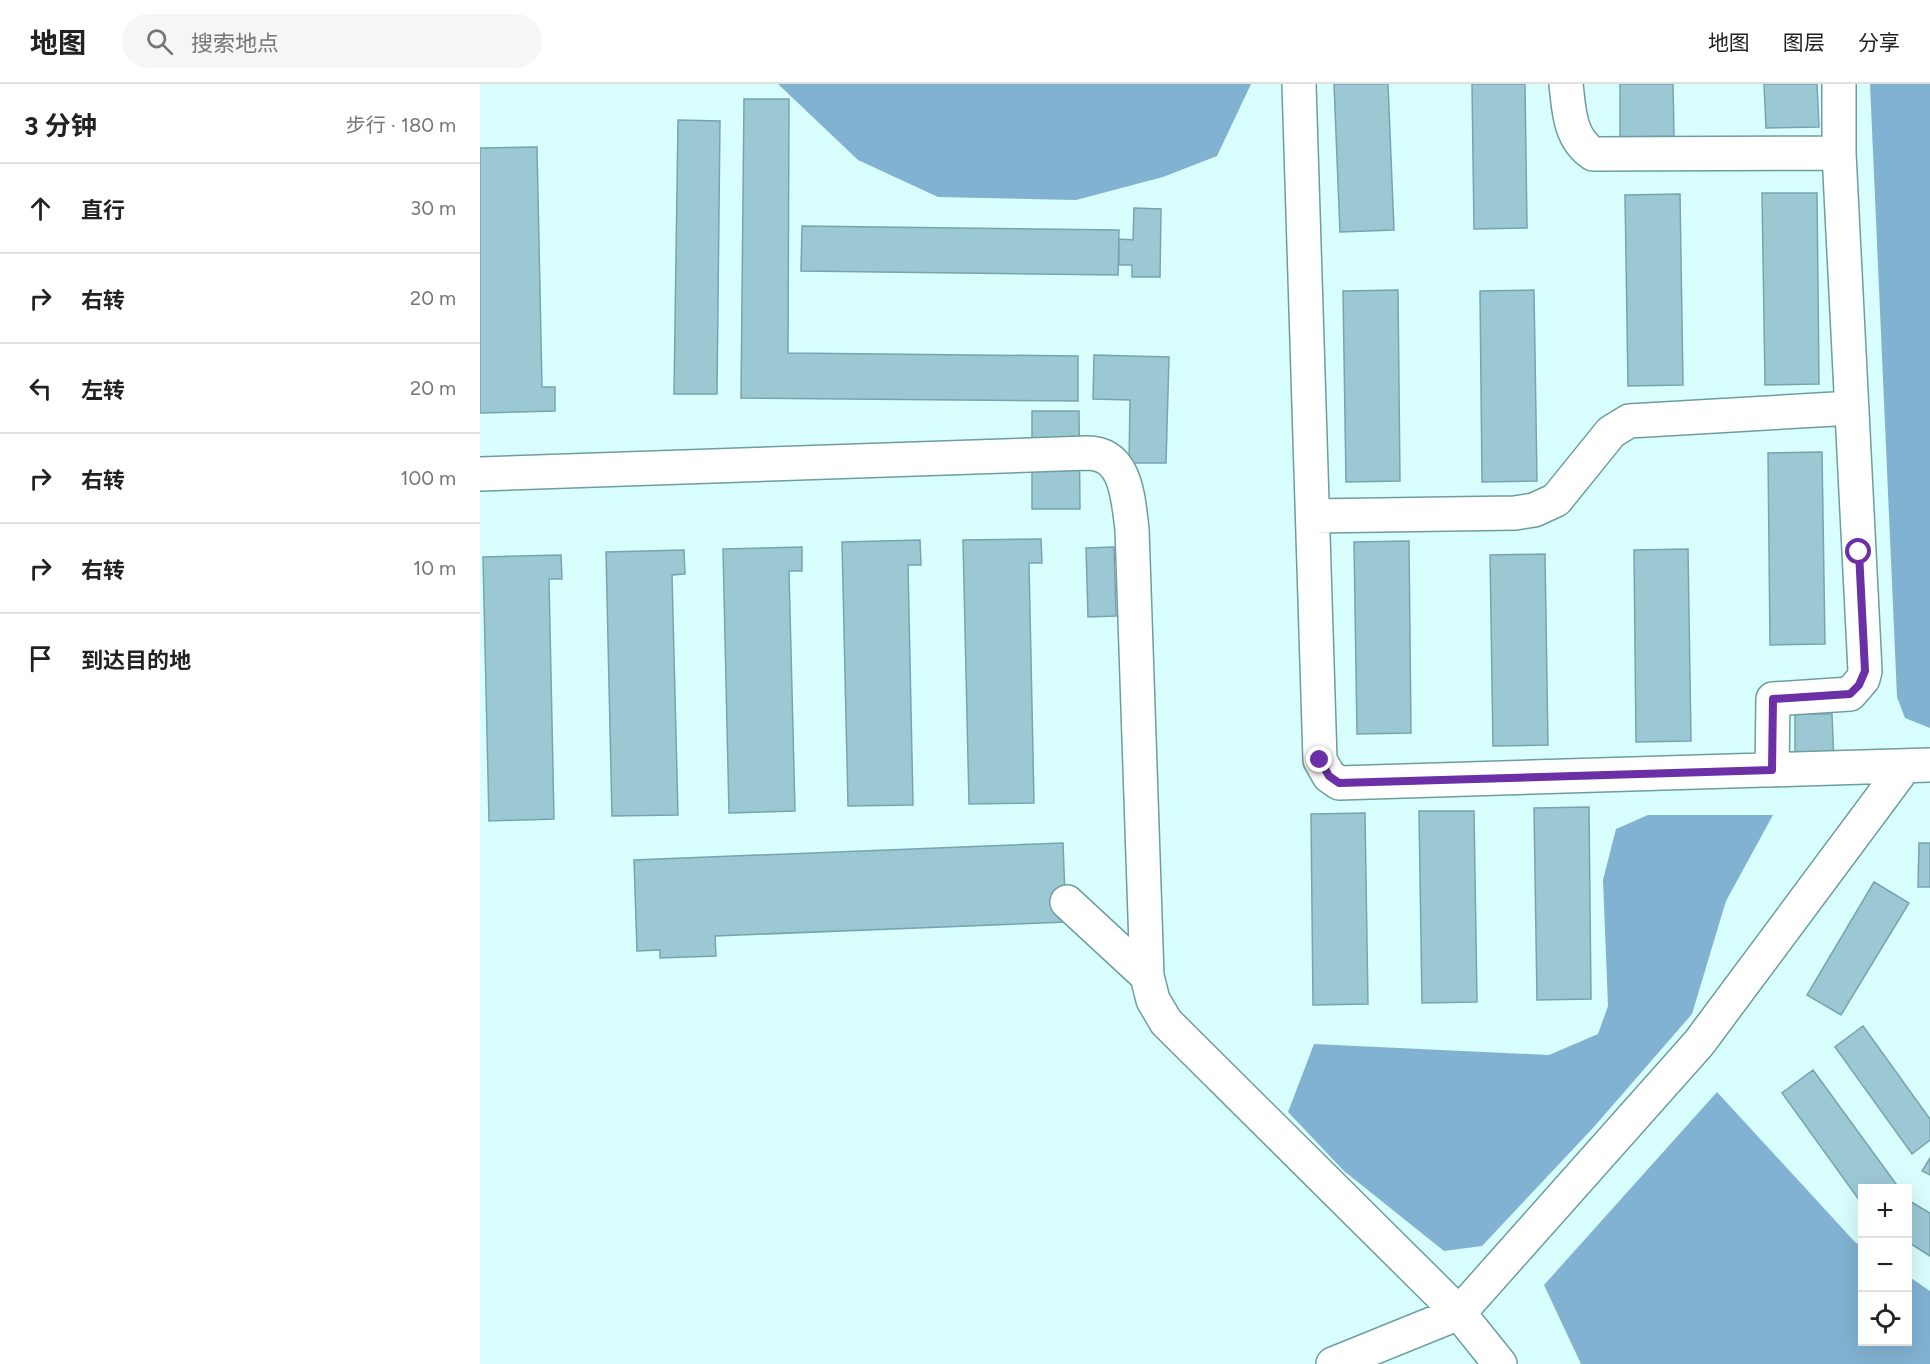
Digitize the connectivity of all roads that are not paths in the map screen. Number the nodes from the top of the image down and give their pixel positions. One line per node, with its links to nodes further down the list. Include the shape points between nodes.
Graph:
1 (1299, 84): 7 (lane)
2 (1566, 84): 4 (lane, via 1570,121 1579,141 1593,154)
3 (1839, 84): 4 (lane)
4 (1839, 153): 5 (lane)
5 (1852, 408): 7 (lane, via 1629,421 1611,432 1556,500 1534,510); 9 (lane, via 1865,671 1850,694 1773,699)
6 (480, 474): 11 (lane, via 1104,455 1116,466 1126,485 1132,529)
7 (1313, 516): 9 (lane, via 1320,760 1329,776 1339,783)
8 (1917, 765): 9 (lane); 12 (lane, via 1699,1043)
9 (1772, 770)
10 (1067, 902): 11 (lane)
11 (1147, 976): 12 (lane, via 1166,1022)
12 (1459, 1312): 13 (lane); 14 (lane)
13 (1333, 1364)
14 (1500, 1364)

